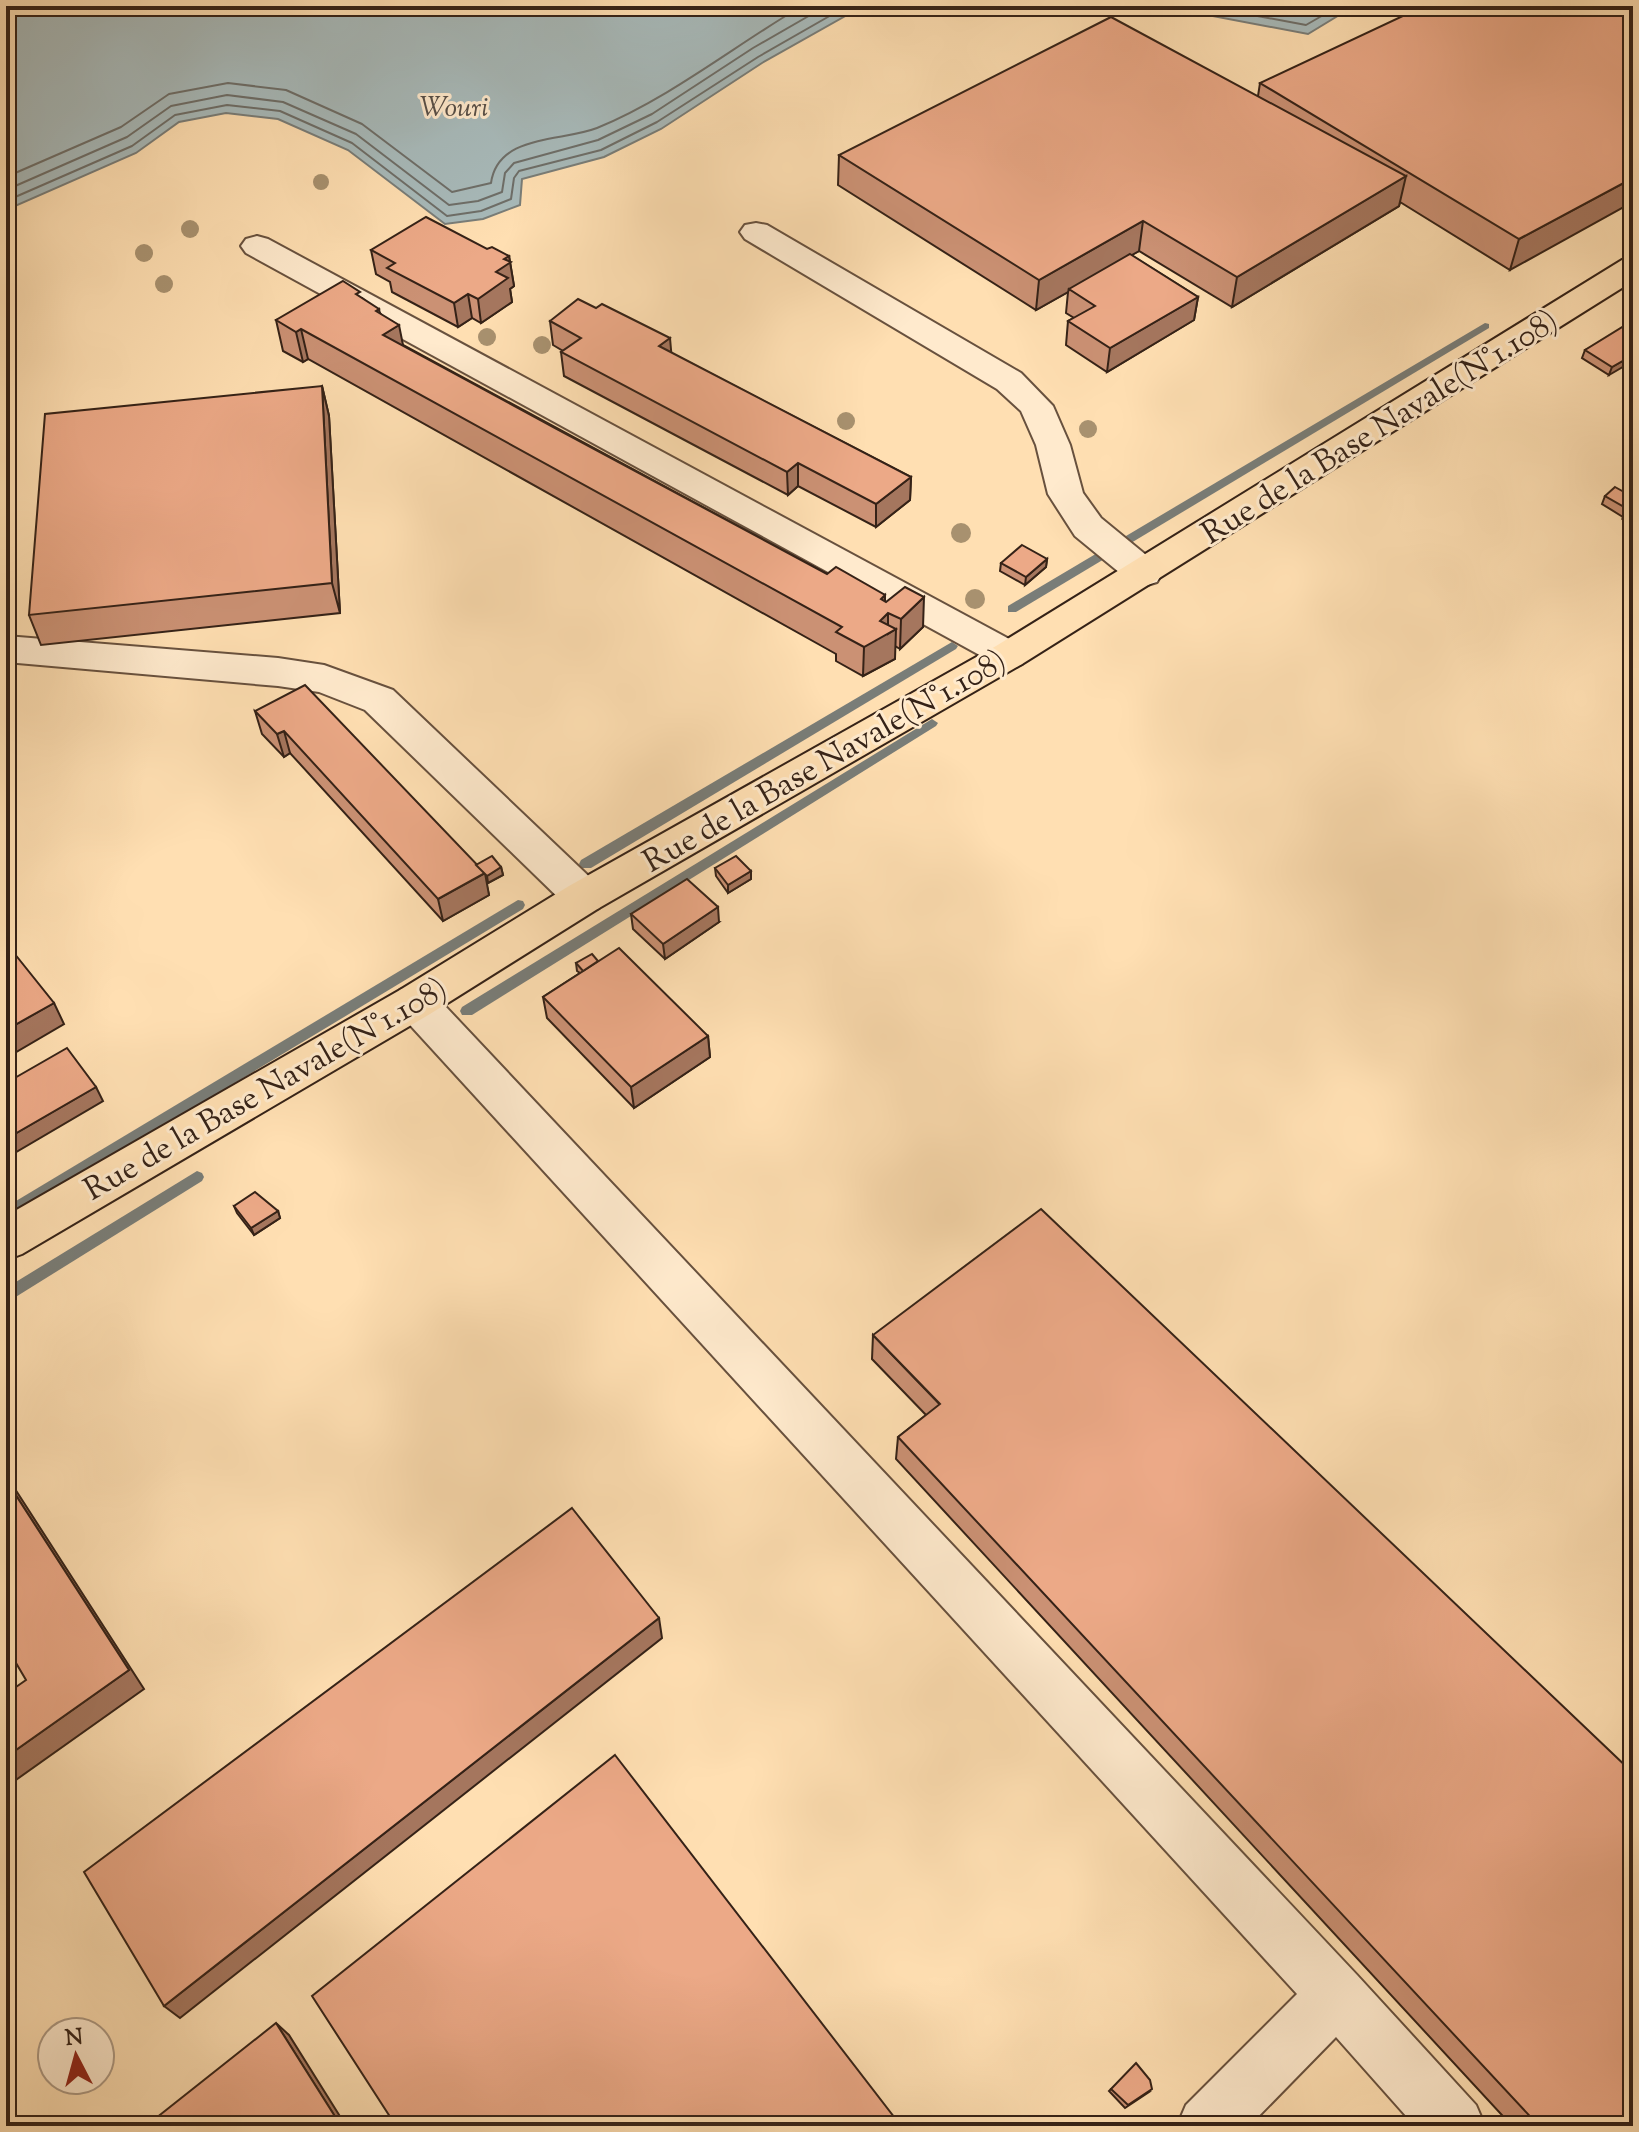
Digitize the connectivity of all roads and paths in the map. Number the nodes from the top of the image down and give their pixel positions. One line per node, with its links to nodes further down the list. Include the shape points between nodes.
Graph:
1 (756, 232): 4 (street, via 1009,381 1036,406 1066,494 1088,527)
2 (257, 246): 6 (street)
3 (1633, 267): 4 (main road, Rue de la Base Navale(N°1.108))
4 (1144, 573): 6 (main road, Rue de la Base Navale(N°1.108))
5 (6, 649): 7 (street, via 278,672 324,679 379,700)
6 (1009, 655): 7 (main road, Rue de la Base Navale(N°1.108))
7 (584, 897): 8 (main road, Rue de la Base Navale(N°1.108))
8 (415, 1002): 9 (main road, Rue de la Base Navale(N°1.108)); 10 (street)
9 (6, 1240)
10 (1337, 1995): 11 (street); 12 (street)
11 (1207, 2126)
12 (1455, 2126)

